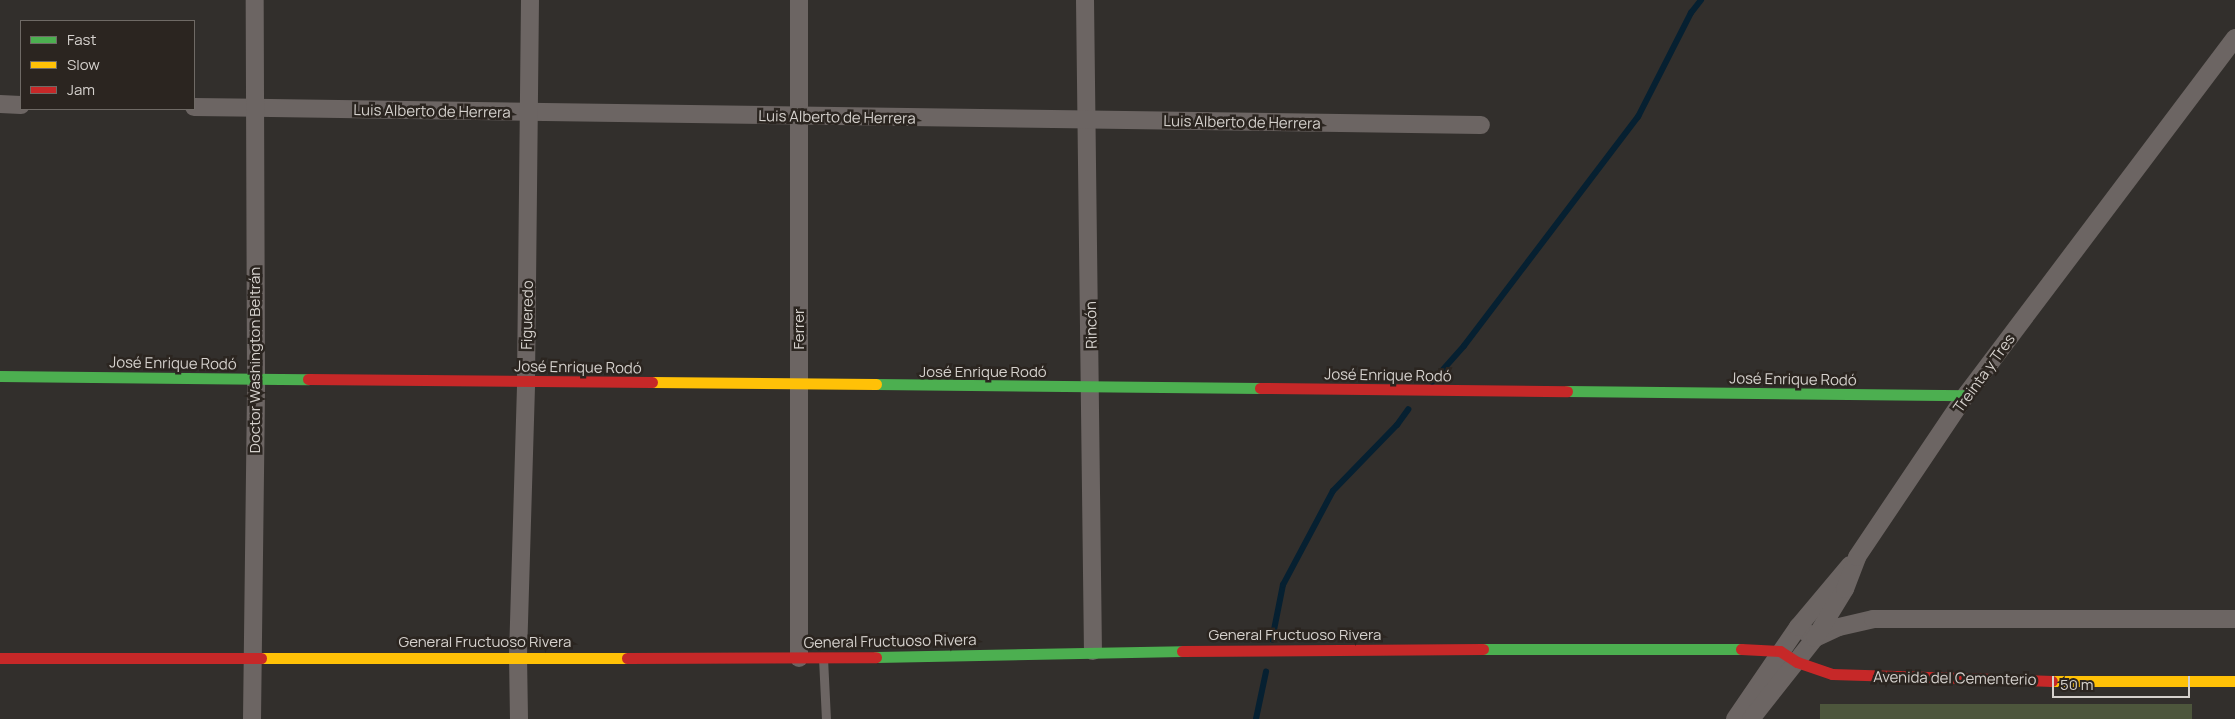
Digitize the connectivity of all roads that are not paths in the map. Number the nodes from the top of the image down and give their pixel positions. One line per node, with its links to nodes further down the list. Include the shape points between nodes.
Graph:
1 (255, 0): 9 (street, Doctor Washington Beltrán)
2 (530, 0): 10 (street, Figueredo)
3 (798, 0): 11 (street, Ferrer)
4 (1085, 0): 12 (street, Rincón)
5 (2235, 38): 19 (street, Treinta y Tres)
6 (0, 104): 7 (street)
7 (20, 105)
8 (195, 107): 9 (street, Luis Alberto de Herrera)
9 (255, 107): 10 (street, Luis Alberto de Herrera); 15 (street, Doctor Washington Beltrán)
10 (530, 113): 11 (street, Luis Alberto de Herrera); 16 (street, Figueredo)
11 (799, 116): 12 (street, Luis Alberto de Herrera); 17 (street, Ferrer)
12 (1088, 120): 13 (street, Luis Alberto de Herrera); 18 (street, Rincón)
13 (1481, 125)
14 (0, 376): 15 (street, José Enrique Rodó)
15 (256, 380): 16 (street, José Enrique Rodó); 30 (street, Doctor Washington Beltrán)
16 (526, 382): 17 (street, José Enrique Rodó); 26 (street, Figueredo)
17 (799, 385): 18 (street, José Enrique Rodó); 28 (street, Ferrer)
18 (1092, 387): 19 (street, José Enrique Rodó); 24 (street, Rincón)
19 (1966, 395): 20 (street, Treinta y Tres)
20 (1857, 558): 22 (street); 23 (street, Treinta y Tres, via 1845,589)
21 (2235, 619): 23 (street, via 1872,619 1839,627)
22 (1798, 627): 23 (street); 25 (street)
23 (1814, 638): 31 (street, Treinta y Tres)
24 (1093, 651): 25 (street, General Fructuoso Rivera, via 1728,648); 29 (street, General Fructuoso Rivera)
25 (1780, 651): 31 (street, Avenida del Cementerio); 36 (street)
26 (518, 656): 28 (street, General Fructuoso Rivera); 30 (street, General Fructuoso Rivera); 34 (street, Figueredo)
27 (0, 658): 30 (street, General Fructuoso Rivera)
28 (799, 658): 29 (street, General Fructuoso Rivera)
29 (824, 658): 35 (lane)
30 (252, 659): 33 (street, Doctor Washington Beltrán)
31 (1797, 662): 32 (street, Avenida del Cementerio, via 1832,674 1880,676 2065,681); 37 (street, Treinta y Tres)
32 (2235, 680)
33 (252, 719)
34 (519, 719)
35 (826, 719)
36 (1735, 719)
37 (1751, 719)

